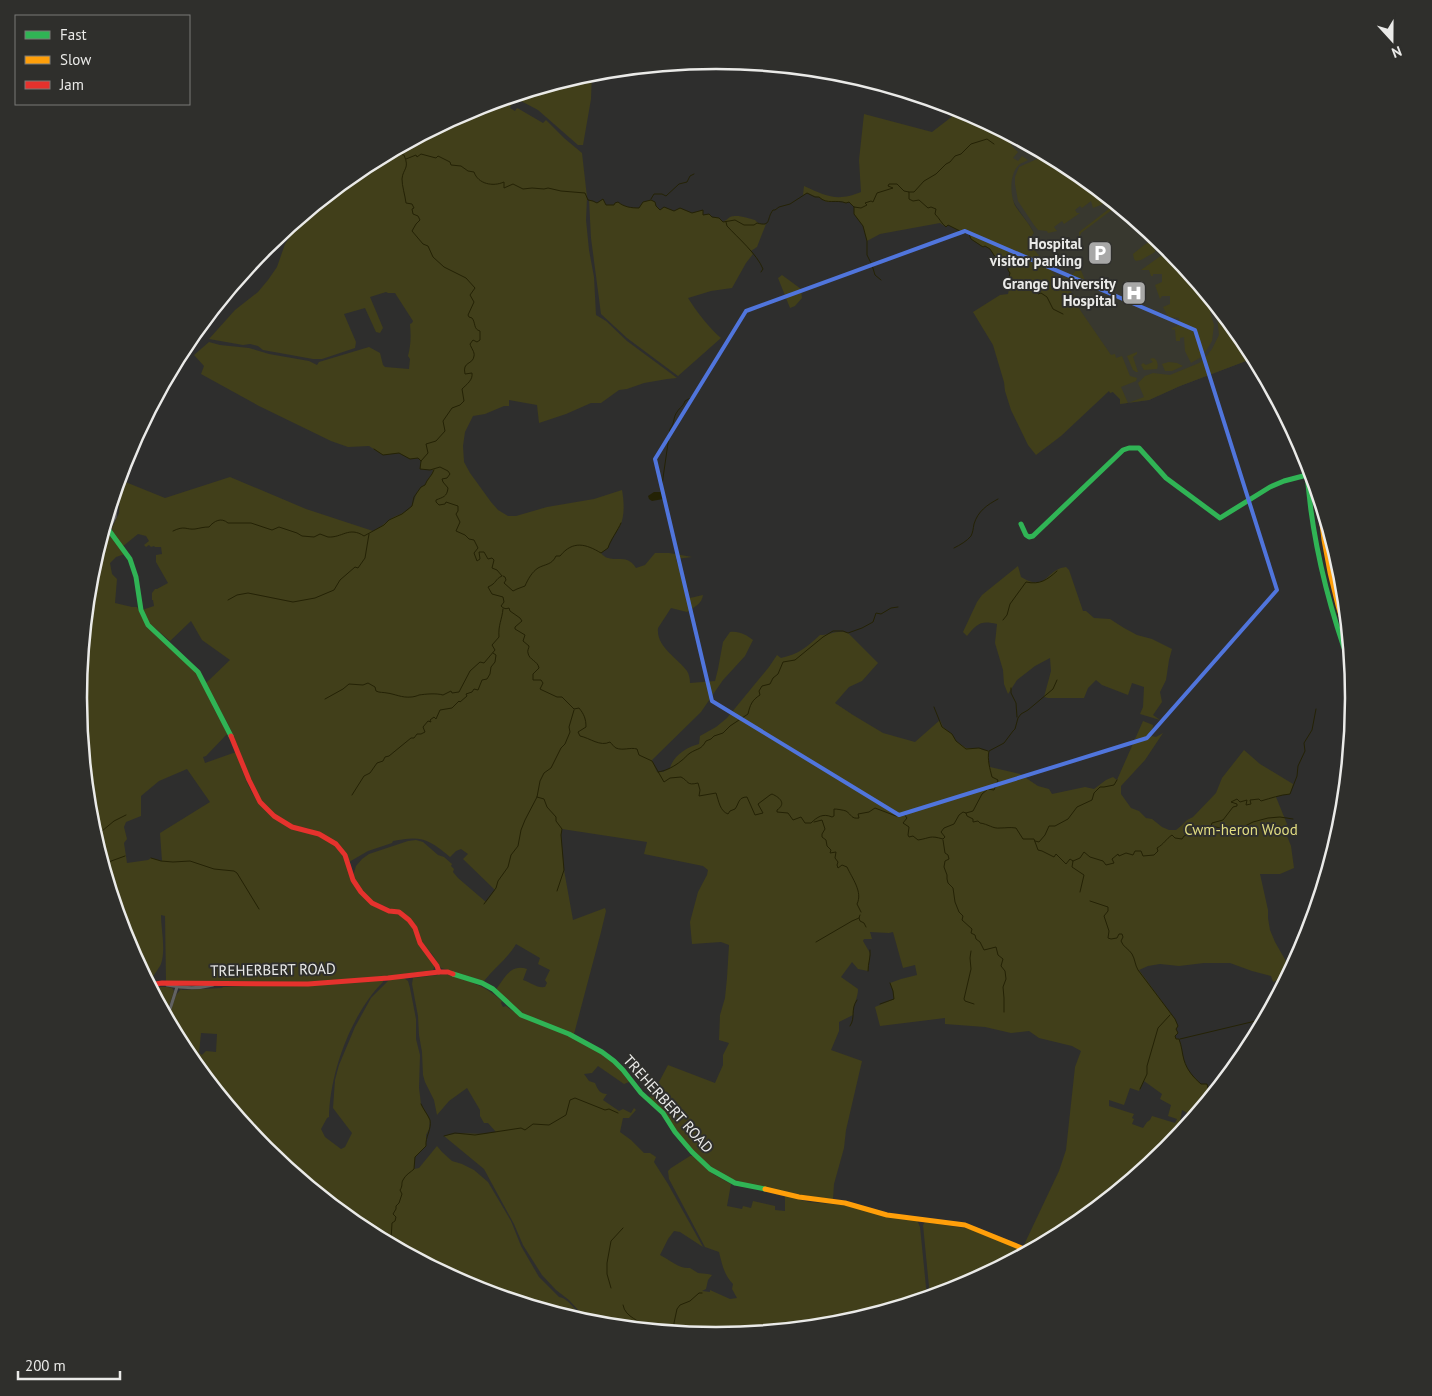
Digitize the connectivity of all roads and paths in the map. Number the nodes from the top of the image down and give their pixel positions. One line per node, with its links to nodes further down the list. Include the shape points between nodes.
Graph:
1 (1304, 476): 5 (main road, via 1270,487 1220,518 1170,482 1138,448 1129,448 1123,450 1032,536 1026,536)
2 (1308, 486): 9 (main road, via 1323,581)
3 (116, 508): 4 (street)
4 (112, 522)
5 (1021, 524)
6 (109, 531): 10 (main road, via 131,558 145,620 198,672 230,732 260,802 292,827 319,834 336,844 345,855 353,880 361,892 372,903 399,912 409,920)
7 (1323, 533): 8 (main road)
8 (1337, 598)
9 (1343, 645)
10 (439, 972): 13 (main road, TREHERBERT ROAD, via 308,984); 16 (main road, TREHERBERT ROAD, via 482,983 520,1015 569,1034 608,1056 640,1093 663,1113 692,1152 710,1169 735,1183 845,1203 886,1215 965,1225)
11 (162, 983): 12 (main road, TREHERBERT ROAD); 13 (main road, TREHERBERT ROAD); 14 (street)
12 (156, 984)
13 (216, 984): 14 (street)
14 (177, 987): 15 (street)
15 (170, 1011)
16 (1021, 1248)

